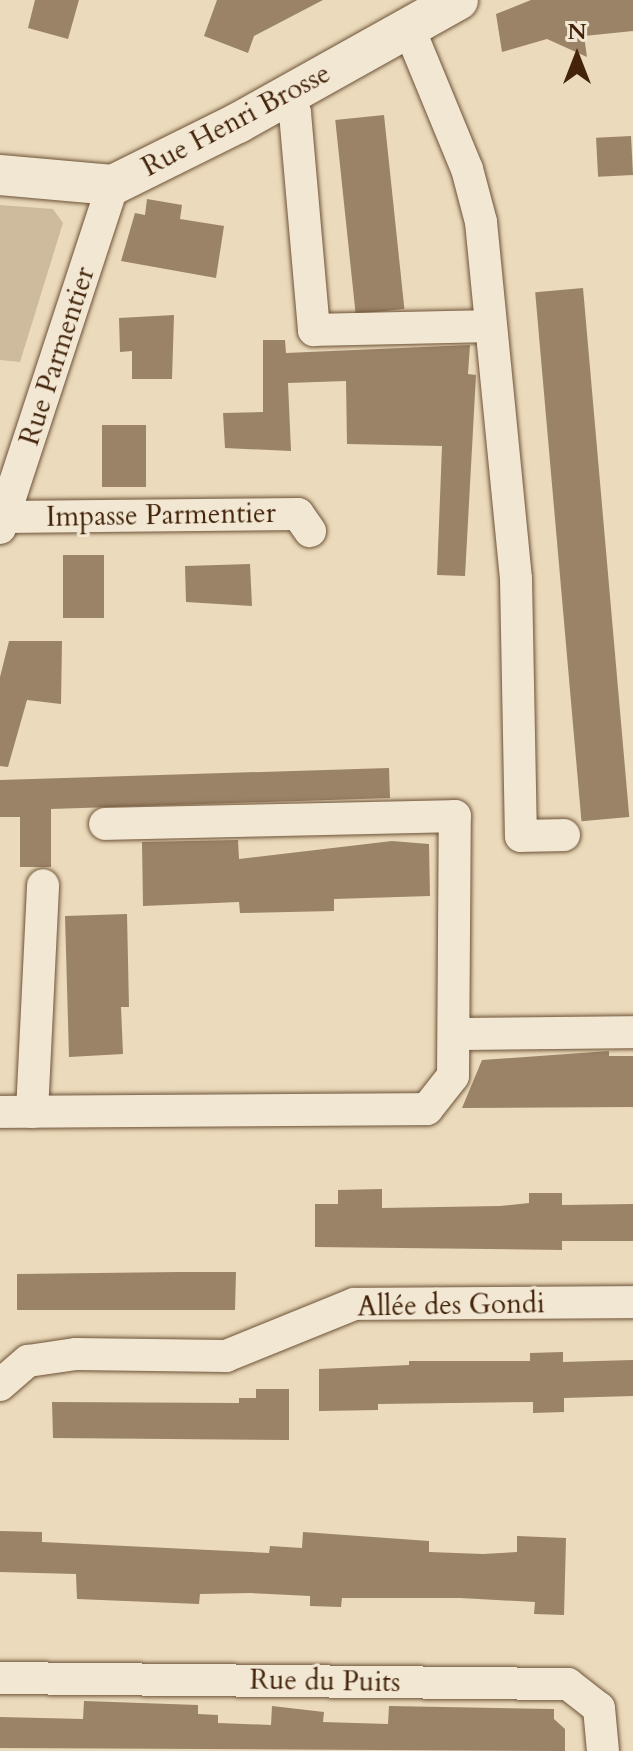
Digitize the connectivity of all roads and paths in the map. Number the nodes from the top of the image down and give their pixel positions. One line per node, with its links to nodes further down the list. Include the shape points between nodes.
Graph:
1 (458, 0): 2 (street, Rue Henri Brosse)
2 (408, 26): 3 (street, Rue Henri Brosse); 6 (street, via 481,222)
3 (286, 95): 5 (street, Rue Henri Brosse); 6 (street, via 295,113 314,330)
4 (0, 175): 5 (street, Rue Henri Brosse)
5 (113, 185): 7 (street, Rue Parmentier)
6 (489, 326): 10 (street, via 516,579 521,836)
7 (2, 522): 8 (street, Impasse Parmentier, via 298,514)
8 (310, 531)
9 (105, 824): 13 (street, via 455,816)
10 (564, 835)
11 (43, 885): 15 (street)
12 (633, 1032): 13 (street)
13 (455, 1034): 15 (street, via 453,1076 427,1109)
14 (0, 1112): 15 (street)
15 (32, 1112)
16 (633, 1302): 17 (street, Allée des Gondi, via 354,1304 226,1356 76,1354 28,1361)
17 (0, 1385)
18 (0, 1678): 19 (street, Rue du Puits, via 568,1684 599,1708)
19 (603, 1751)

